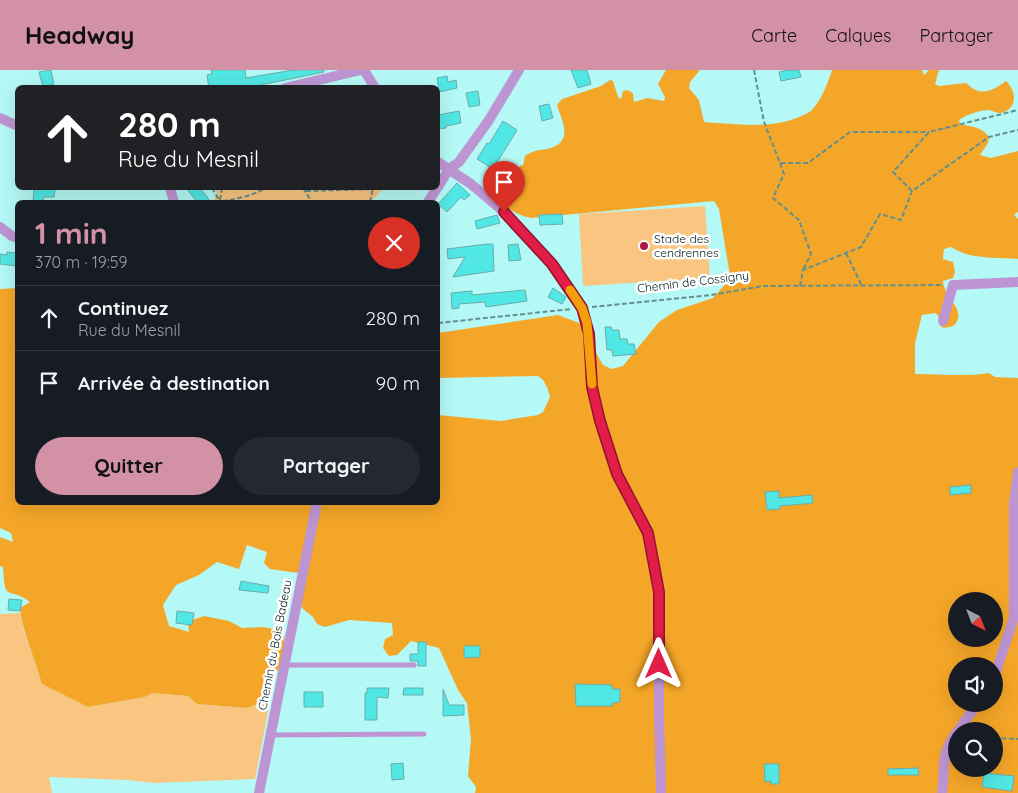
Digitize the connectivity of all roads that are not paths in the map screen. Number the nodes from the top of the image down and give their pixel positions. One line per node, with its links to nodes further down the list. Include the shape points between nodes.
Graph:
1 (362, 70): 3 (street); 4 (street)
2 (519, 70): 8 (street, via 489,120 459,162)
3 (298, 85)
4 (373, 85)
5 (0, 118): 6 (street)
6 (15, 125)
7 (440, 163): 8 (street)
8 (449, 169): 9 (street); 23 (street, via 484,194 524,232 552,264 582,308 589,334 595,402 617,474 648,533 659,592)
9 (440, 182)
10 (0, 227): 11 (street)
11 (15, 237)
12 (1018, 282): 13 (street, via 953,285)
13 (943, 321)
14 (1018, 472): 16 (street, via 1014,504 1014,617)
15 (316, 505): 17 (street, Chemin du Bois Badeau)
16 (1001, 657)
17 (284, 665): 18 (lane); 20 (street, Chemin du Bois Badeau)
18 (414, 665)
19 (424, 734): 20 (lane)
20 (270, 735): 22 (street, Chemin du Bois Badeau)
21 (948, 748): 24 (street, via 943,763)
22 (259, 793)
23 (661, 793)
24 (942, 793)

